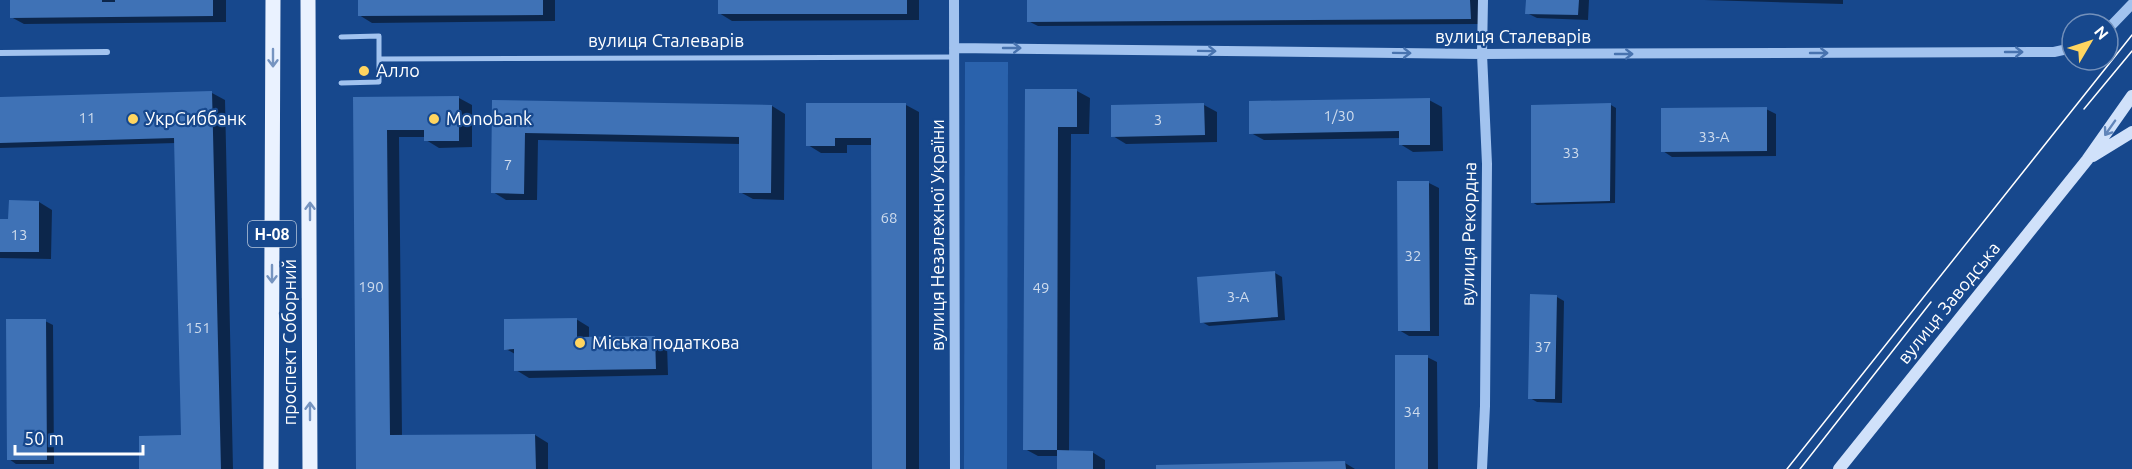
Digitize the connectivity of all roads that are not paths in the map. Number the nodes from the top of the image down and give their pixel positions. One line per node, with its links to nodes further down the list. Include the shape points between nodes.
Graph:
1 (273, 0): 18 (main road, проспект Соборний / Н-08, one-way to 18)
2 (308, 0): 19 (main road, проспект Соборний / Н-08, one-way to 2)
3 (954, 0): 10 (street, вулиця Незалежної України)
4 (1483, 0): 12 (street, вулиця Рекордна)
5 (2132, 4): 6 (street)
6 (2120, 16)
7 (341, 37): 13 (street, via 379,36)
8 (2060, 50): 12 (street, вулиця Сталеварів, one-way to 8)
9 (107, 52): 11 (street)
10 (954, 52): 12 (street, вулиця Сталеварів, one-way to 12); 13 (street, вулиця Сталеварів); 20 (street, вулиця Незалежної України)
11 (0, 53)
12 (1482, 54): 21 (street, вулиця Рекордна, via 1487,164)
13 (379, 59): 14 (street, via 379,82)
14 (341, 83)
15 (2132, 96): 17 (main road, вулиця Заводська, one-way to 17)
16 (2132, 132): 17 (main road, вулиця Заводська)
17 (2087, 160): 22 (main road, вулиця Заводська)
18 (271, 469)
19 (310, 469)
20 (955, 469)
21 (1482, 469)
22 (1839, 469)

